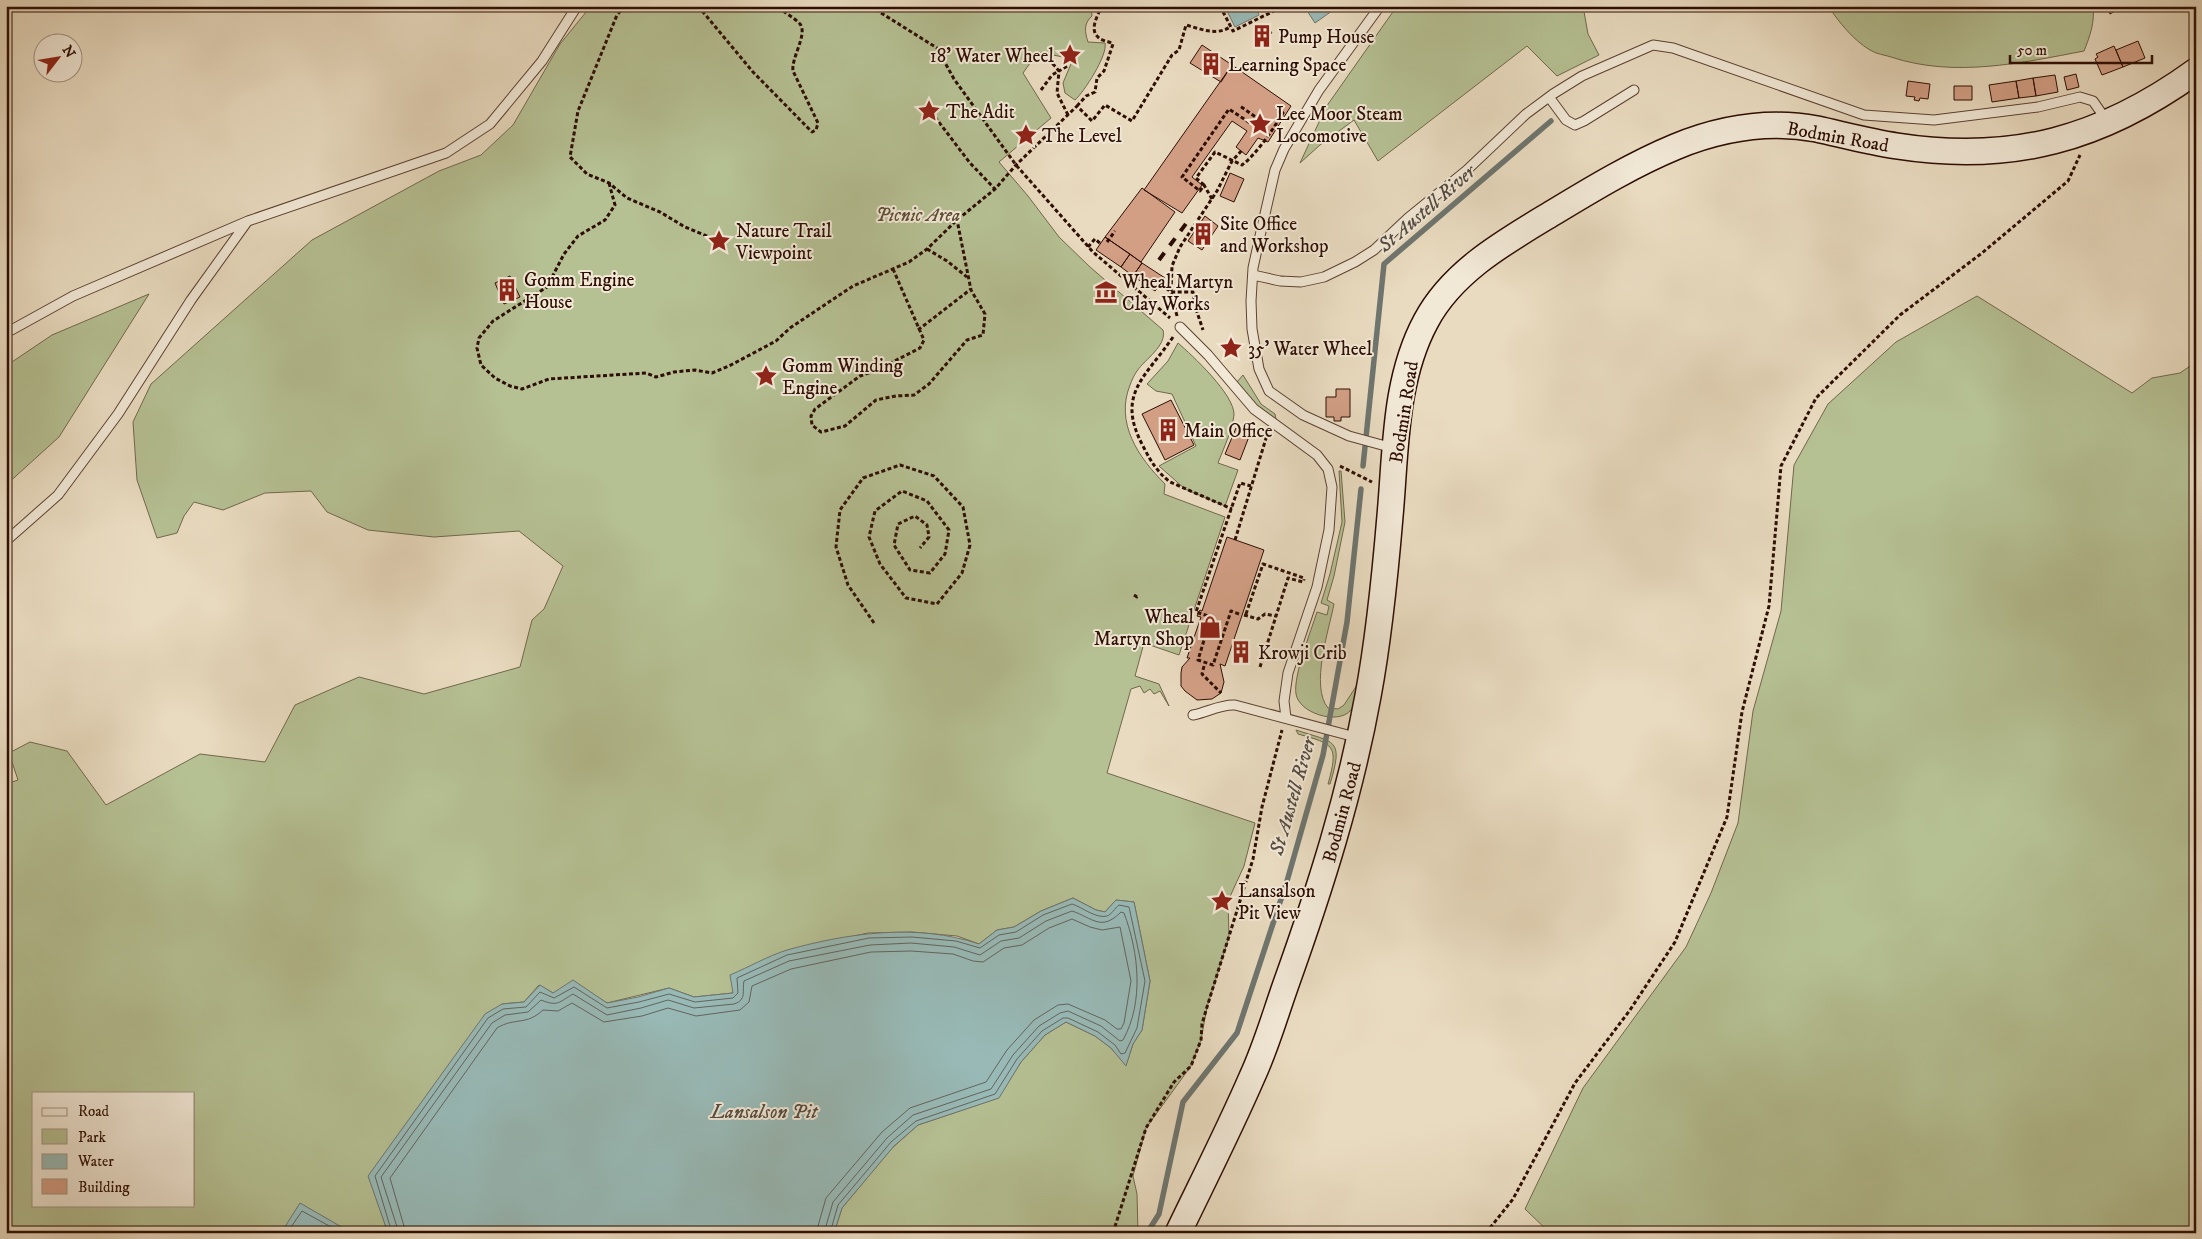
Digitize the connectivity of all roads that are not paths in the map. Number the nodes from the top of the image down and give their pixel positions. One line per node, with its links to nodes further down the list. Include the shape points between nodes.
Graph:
1 (577, 6): 7 (lane, via 542,61 490,124 446,153)
2 (1380, 6): 8 (lane, via 1319,90 1284,148 1275,170)
3 (2196, 71): 6 (main road, Bodmin Road, via 2145,105)
4 (1634, 90): 5 (lane, via 1575,125 1566,120)
5 (1549, 97): 6 (lane, via 1582,76 1652,46 1673,48 1864,115 1934,120 2038,107 2080,97 2093,101); 8 (lane, via 1374,250 1355,262 1324,277 1301,282)
6 (2100, 127): 11 (main road, Bodmin Road, via 2024,147 1978,152 1896,146 1815,129 1768,125 1724,131 1671,149 1592,189 1523,231 1455,282 1440,299 1418,338)
7 (248, 221): 10 (lane, via 73,296); 12 (lane, via 191,300 118,414 58,495)
8 (1253, 275): 11 (lane, via 1252,329 1258,369 1269,391 1304,415 1349,436)
9 (1180, 327): 14 (lane, via 1254,409 1317,455 1328,469 1332,486 1329,530 1318,584 1288,673 1284,701)
10 (6, 333)
11 (1387, 446): 15 (main road, Bodmin Road, via 1392,492 1376,646)
12 (6, 541)
13 (1193, 715): 14 (lane, via 1224,704)
14 (1286, 718): 15 (lane)
15 (1352, 736): 16 (main road, Bodmin Road, via 1332,852 1315,905 1254,1074)
16 (1178, 1233)

